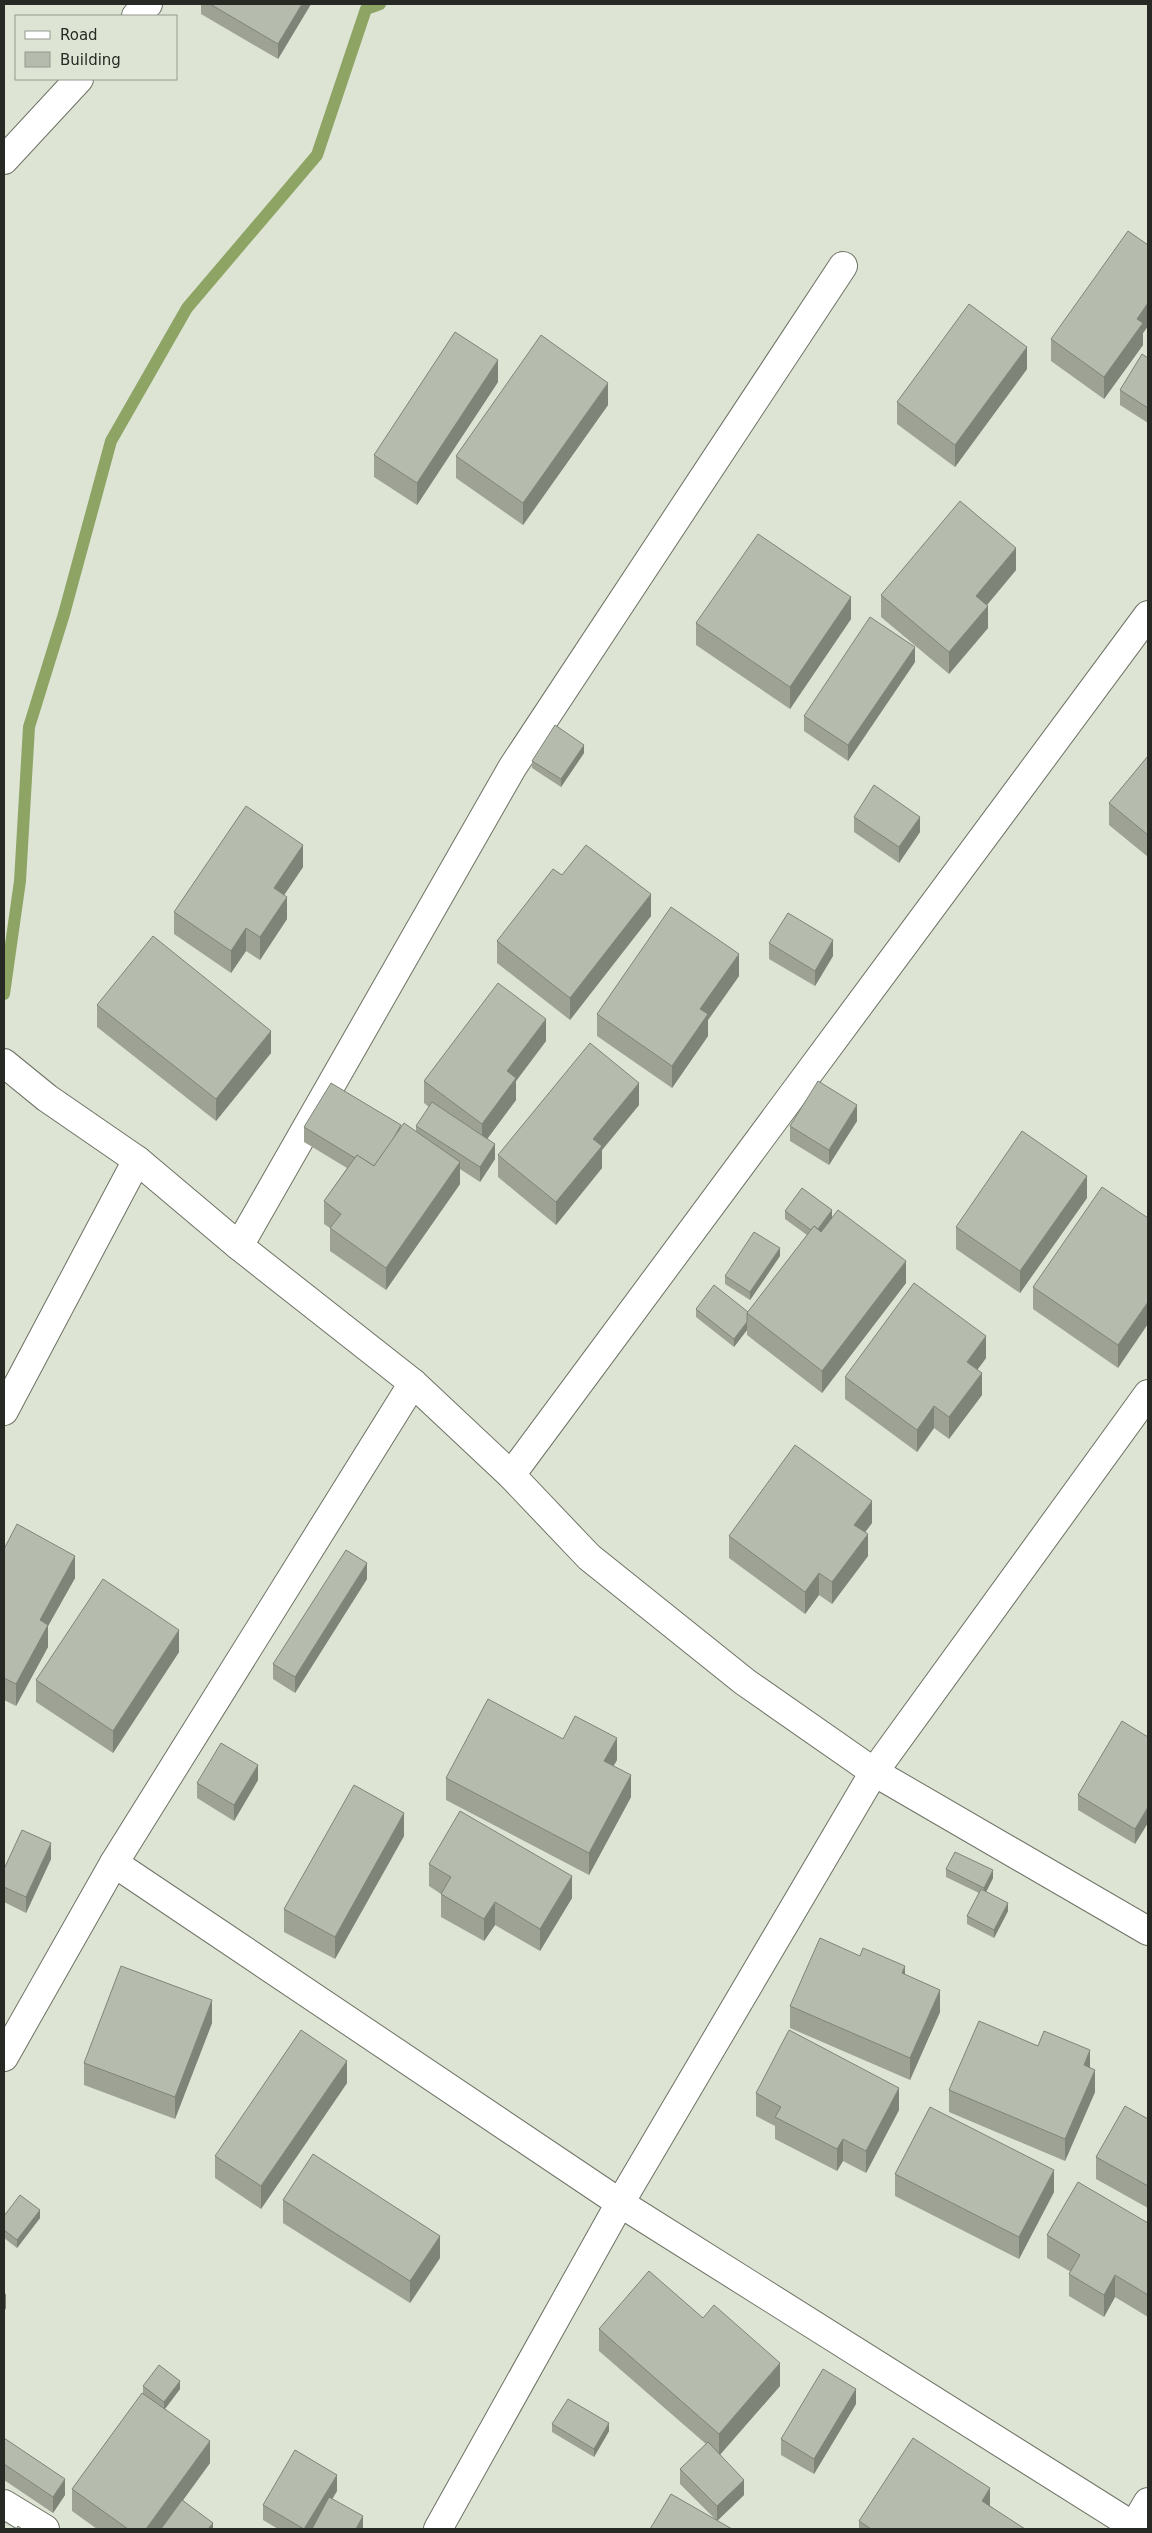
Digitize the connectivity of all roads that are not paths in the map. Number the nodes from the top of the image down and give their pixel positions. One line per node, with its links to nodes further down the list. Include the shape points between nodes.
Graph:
1 (148, 4): 2 (street)
2 (137, 15)
3 (78, 80): 4 (street)
4 (4, 160)
5 (843, 266): 9 (street, via 512,768)
6 (1148, 615): 13 (street)
7 (4, 1062): 8 (street, via 48,1098)
8 (137, 1160): 9 (street); 12 (street)
9 (239, 1246): 10 (street)
10 (413, 1383): 13 (street); 15 (street)
11 (1148, 1394): 14 (street)
12 (4, 1411)
13 (511, 1474): 14 (street, via 589,1556 745,1682)
14 (874, 1772): 16 (street); 18 (street)
15 (114, 1864): 17 (street); 18 (street)
16 (1148, 1931)
17 (4, 2057)
18 (620, 2203): 21 (street); 23 (street)
19 (1148, 2502): 21 (street)
20 (4, 2504): 22 (street)
21 (1134, 2528)
22 (44, 2529)
23 (438, 2529)

